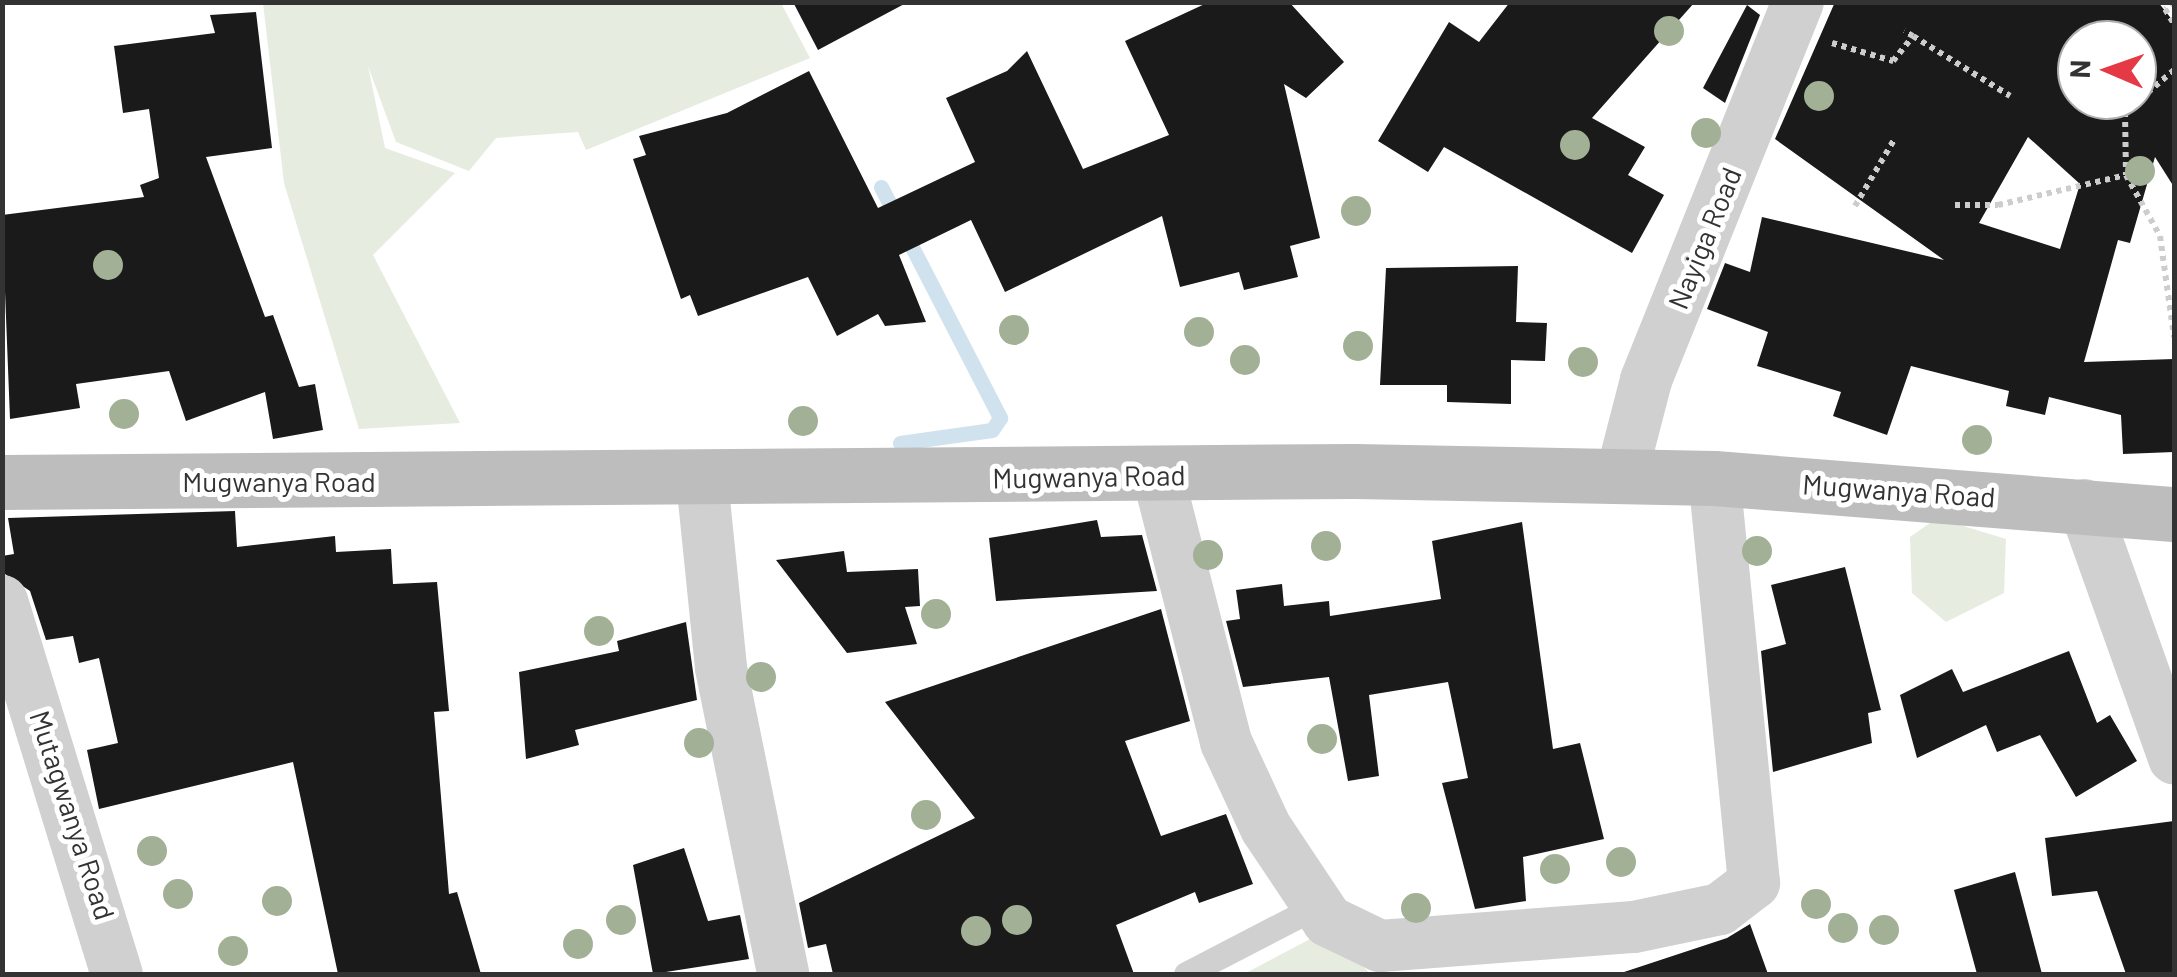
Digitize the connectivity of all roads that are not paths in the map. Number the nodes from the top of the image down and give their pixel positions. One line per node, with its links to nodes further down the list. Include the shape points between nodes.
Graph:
1 (1793, 16): 3 (street, Nayiga Road, via 1646,380)
2 (1158, 475): 3 (street, Mugwanya Road); 5 (street, Mugwanya Road); 11 (street, via 1226,742)
3 (1621, 477): 4 (street, Mugwanya Road)
4 (1714, 478): 7 (street, Mugwanya Road); 11 (street, via 1754,883 1720,909 1518,940 1380,946 1350,936)
5 (702, 480): 6 (street, Mugwanya Road); 13 (street, via 721,668)
6 (2, 482)
7 (2084, 505): 8 (street, Mugwanya Road); 10 (street)
8 (2174, 514)
9 (2, 601): 12 (street, Mutagwanya Road)
10 (2174, 758)
11 (1317, 906): 14 (lane)
12 (118, 974)
13 (783, 974)
14 (1186, 974)

